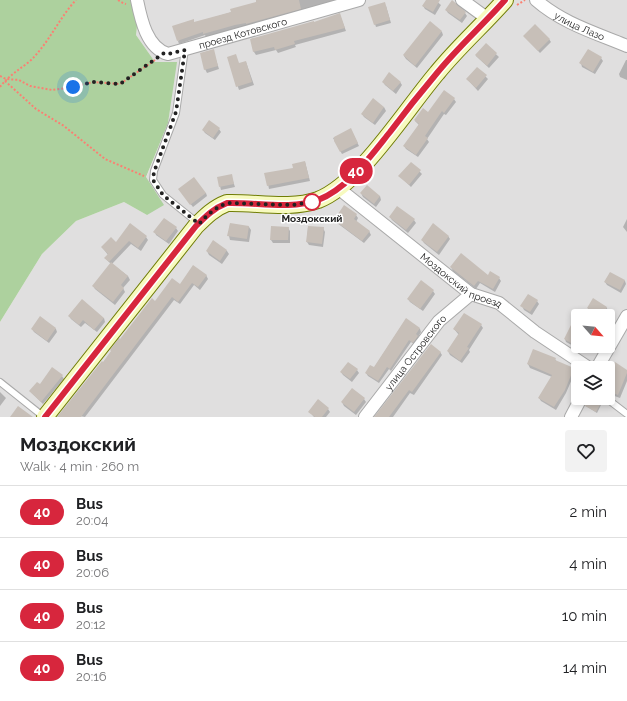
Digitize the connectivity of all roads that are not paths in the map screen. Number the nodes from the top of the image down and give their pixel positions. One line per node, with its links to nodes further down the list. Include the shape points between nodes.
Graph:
1 (137, 0): 8 (street, проезд Котовского, via 141,19 150,40 159,51 168,54)
2 (359, 0): 8 (street, проезд Котовского)
3 (462, 0): 6 (street)
4 (505, 0): 6 (street)
5 (536, 0): 7 (street, улица Лазо, via 564,20)
6 (488, 18): 9 (street, via 436,73 363,164)
7 (627, 46)
8 (185, 50): 10 (lane, via 176,112 153,180 163,195)
9 (338, 188): 10 (street, via 328,195 292,205 227,203 217,207); 11 (street, Моздокский проезд)
10 (199, 224): 19 (street)
11 (471, 294): 13 (street, Моздокский проезд, via 499,303 535,332); 20 (street, улица Островского, via 439,321)
12 (627, 316): 14 (street)
13 (578, 361)
14 (601, 361)
15 (0, 382): 19 (lane)
16 (577, 405): 21 (street)
17 (615, 405): 18 (lane)
18 (627, 414)
19 (44, 417)
20 (365, 417)
21 (571, 417)

